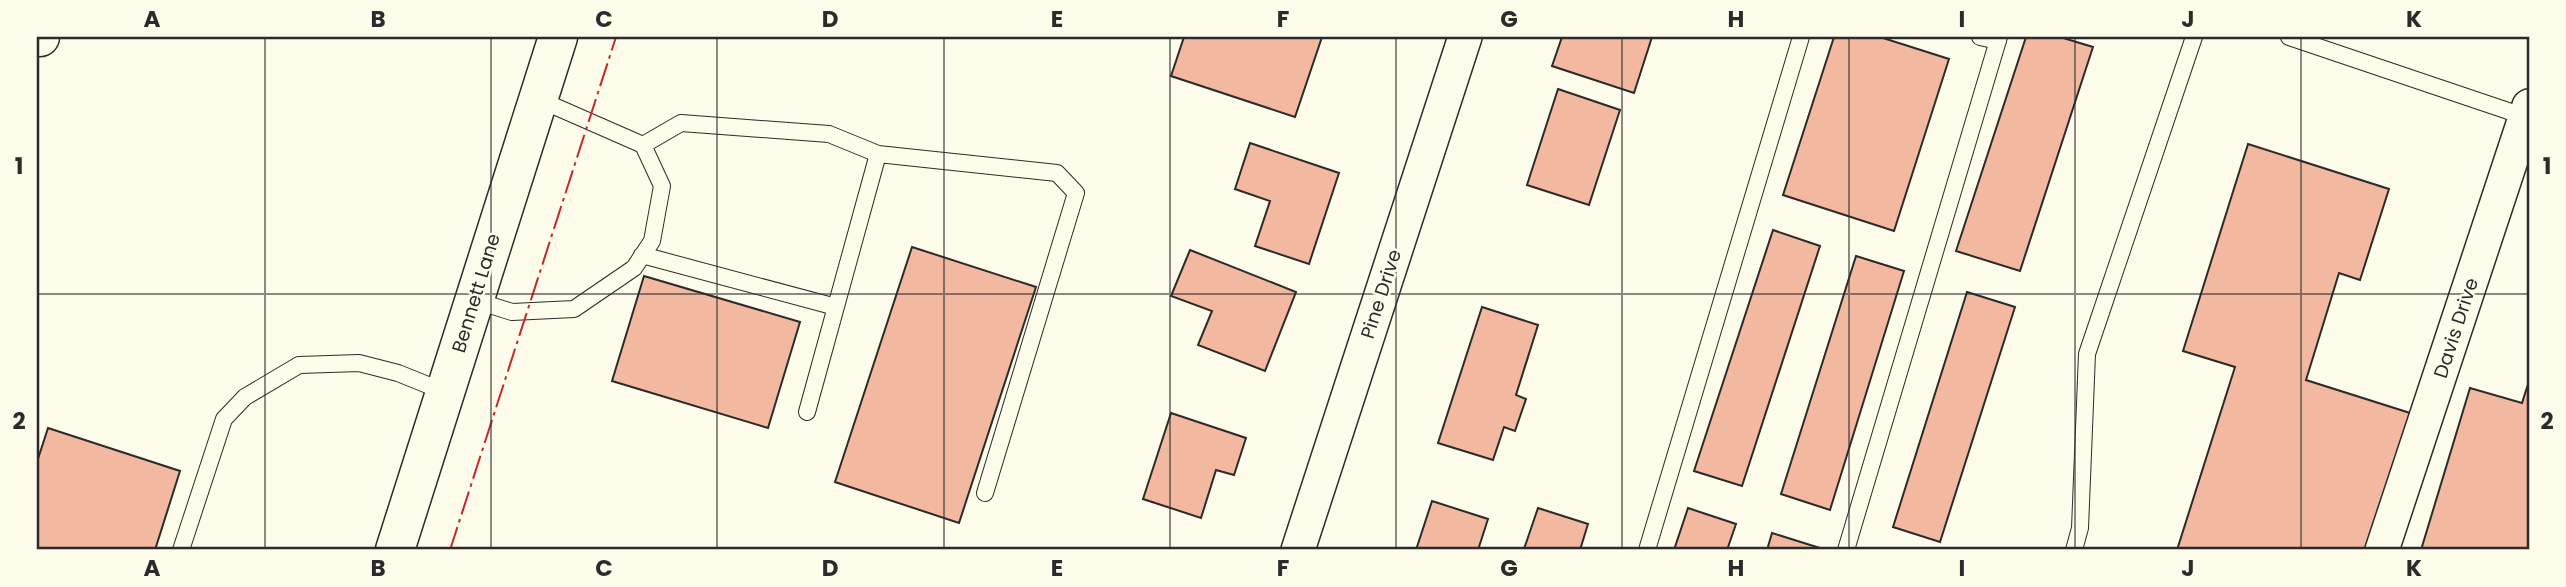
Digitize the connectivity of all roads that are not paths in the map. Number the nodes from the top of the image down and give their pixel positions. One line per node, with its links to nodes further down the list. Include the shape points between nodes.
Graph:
1 (558, 37): 8 (street, Bennett Lane)
2 (1465, 37): 21 (street, Pine Drive)
3 (1801, 37): 22 (lane)
4 (1980, 37): 7 (lane)
5 (2194, 37): 24 (lane, via 2087,354 2080,528)
6 (2289, 37): 9 (lane)
7 (1998, 39): 23 (lane)
8 (538, 100): 10 (lane); 14 (street, Bennett Lane)
9 (2527, 111): 12 (street, Davis Drive)
10 (643, 145): 11 (lane, via 681,122 829,134); 13 (lane, via 662,187 652,241)
11 (878, 154): 15 (lane); 18 (lane, via 1057,173 1076,193)
12 (2516, 193): 25 (street, Davis Drive)
13 (642, 255): 14 (lane, via 634,268 574,309 512,312); 15 (lane)
14 (474, 300): 16 (street, Bennett Lane)
15 (836, 307): 17 (lane)
16 (445, 392): 19 (lane, via 359,363 299,365 245,397 224,419); 20 (street, Bennett Lane)
17 (807, 412)
18 (985, 493)
19 (181, 550)
20 (395, 550)
21 (1298, 550)
22 (1647, 550)
23 (1846, 550)
24 (2074, 550)
25 (2382, 550)

